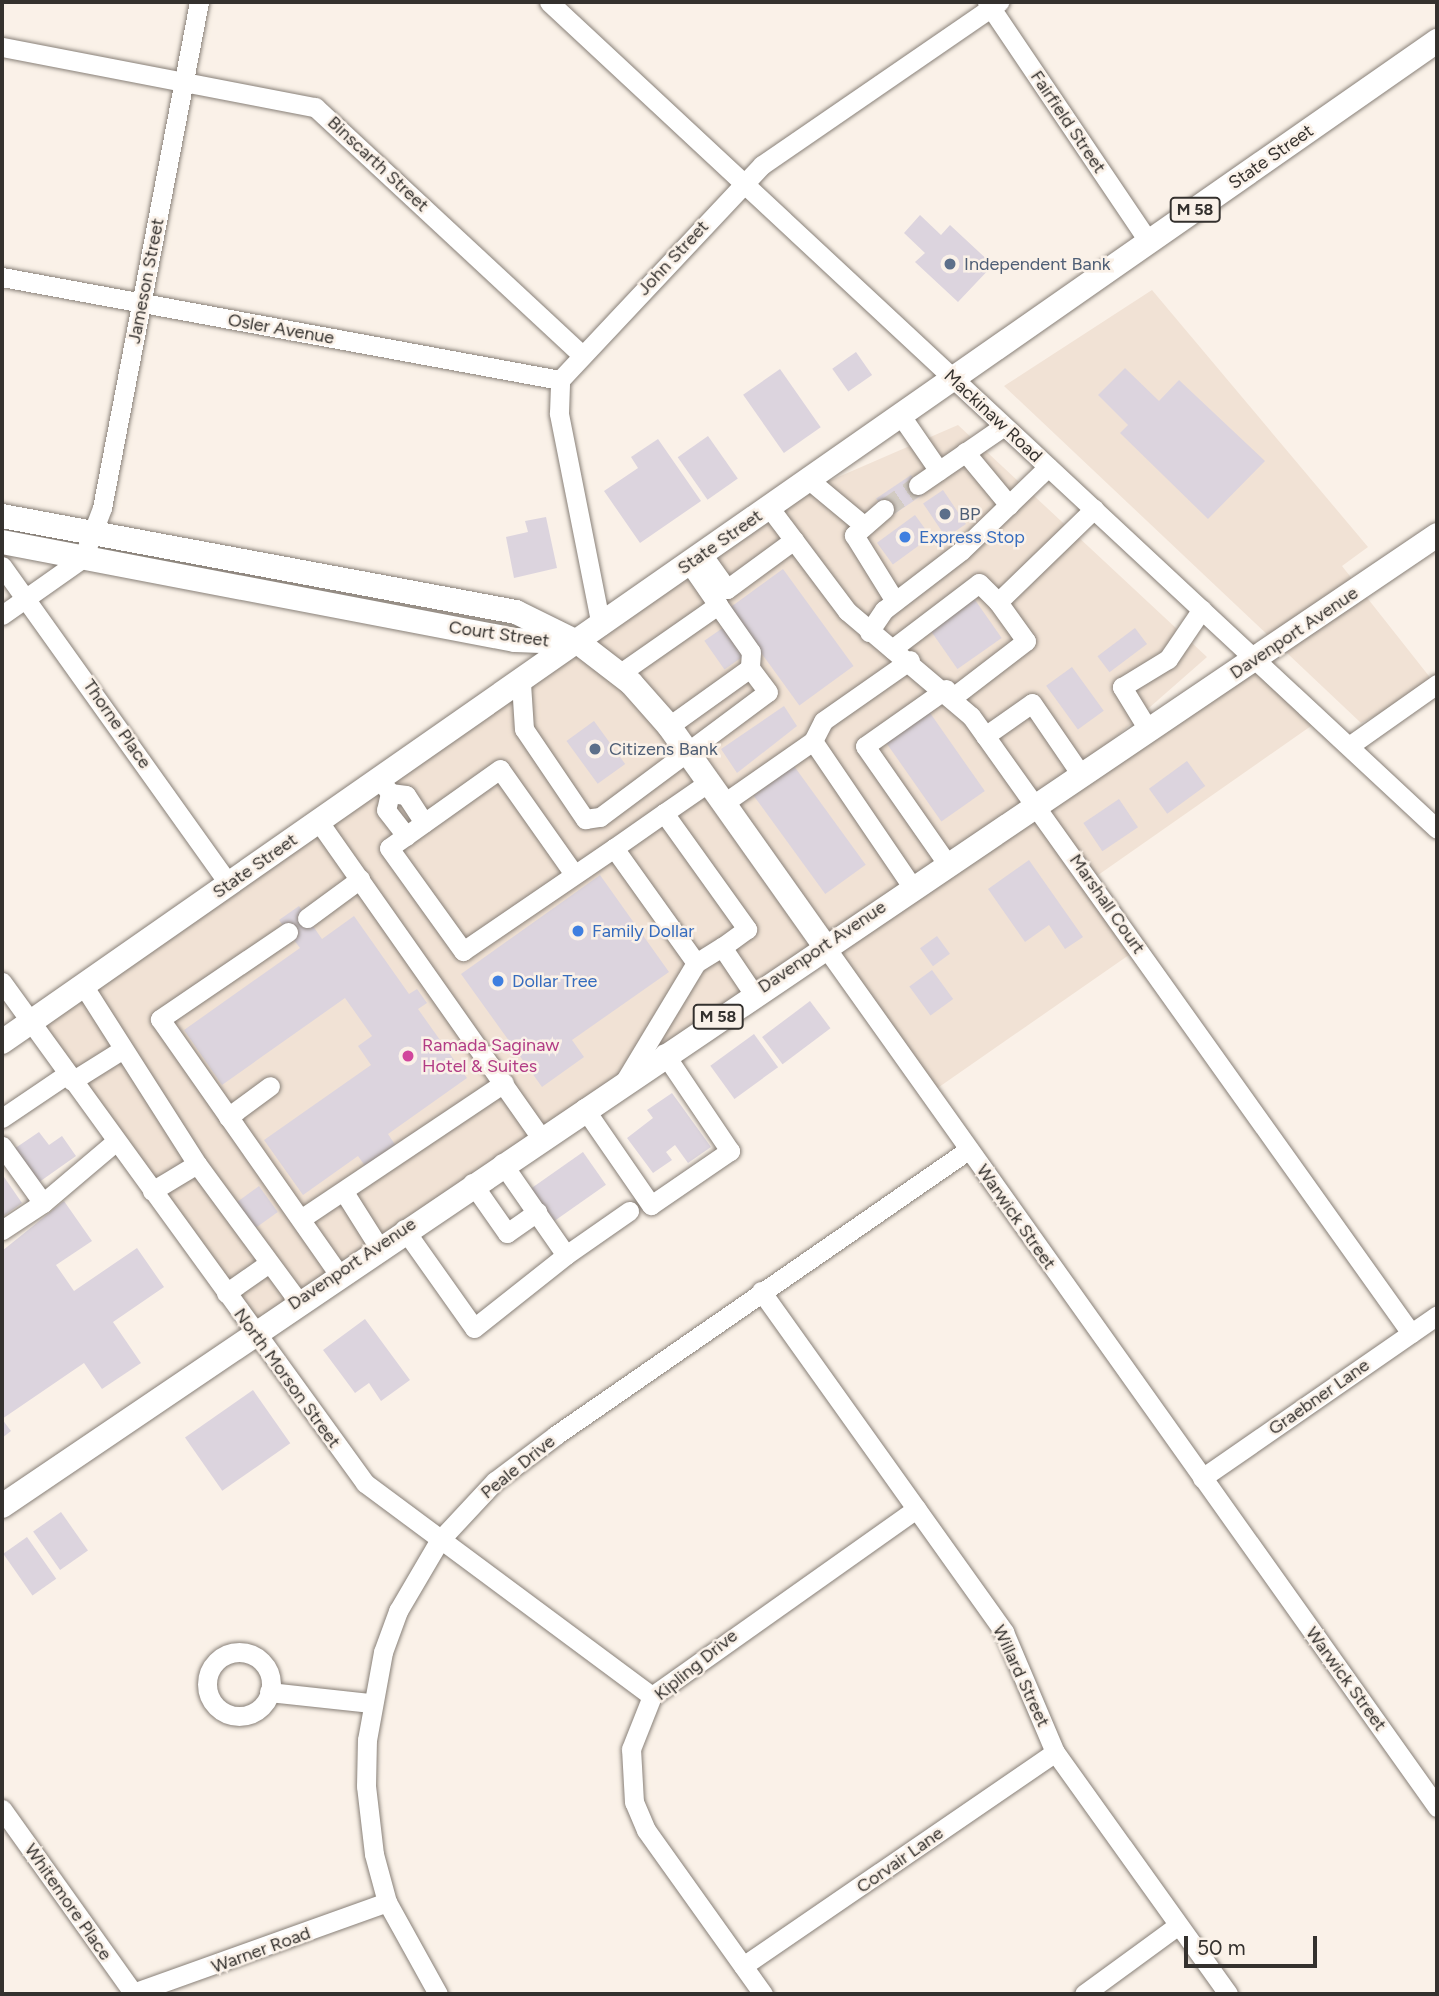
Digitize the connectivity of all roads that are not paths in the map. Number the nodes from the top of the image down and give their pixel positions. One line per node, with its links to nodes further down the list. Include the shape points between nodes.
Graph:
1 (199, 2): 6 (street, Jameson Street)
2 (550, 2): 7 (street, Mackinaw Road)
3 (992, 4): 7 (street, John Street); 8 (street, Fairfield Street)
4 (1437, 41): 8 (main road, State Street / M 58)
5 (2, 47): 6 (street, Binscarth Street)
6 (184, 80): 10 (street, Jameson Street); 11 (street, Binscarth Street, via 315,107)
7 (743, 183): 11 (street, John Street); 12 (street, Mackinaw Road)
8 (1149, 242): 12 (main road, State Street / M 58)
9 (2, 277): 10 (street, Osler Avenue)
10 (142, 304): 13 (street, Osler Avenue); 27 (street, Jameson Street)
11 (581, 354): 13 (street, John Street)
12 (950, 376): 14 (main road, State Street / M 58); 15 (street, Mackinaw Road)
13 (560, 380): 40 (street, via 559,413)
14 (899, 413): 18 (street); 19 (main road, State Street / M 58)
15 (1004, 426): 16 (street); 17 (street, Mackinaw Road)
16 (965, 452): 18 (street); 21 (street)
17 (1048, 467): 21 (street); 24 (street, Mackinaw Road)
18 (939, 471): 20 (street)
19 (808, 479): 22 (main road, State Street / M 58); 26 (street)
20 (918, 485)
21 (1009, 505): 35 (street)
22 (769, 506): 29 (street, Marshall Court); 32 (main road, State Street / M 58)
23 (884, 509): 26 (street)
24 (1094, 509): 36 (street); 38 (street, Mackinaw Road)
25 (2, 516): 27 (main road, Court Street)
26 (862, 524): 35 (street, via 854,535 858,548)
27 (92, 533): 31 (street, Jameson Street); 42 (main road, Court Street, via 516,612)
28 (1437, 535): 45 (main road, Davenport Avenue / M 58)
29 (794, 540): 32 (street, via 727,589); 41 (street, Marshall Court)
30 (2, 542): 31 (main road, Court Street)
31 (83, 558): 34 (street); 42 (main road, Court Street, via 514,640)
32 (696, 559): 37 (street); 40 (main road, State Street / M 58)
33 (2, 566): 34 (street, Thorne Place)
34 (28, 597): 39 (street); 71 (street, Thorne Place)
35 (895, 601): 41 (street)
36 (998, 602): 43 (street, via 979,583); 50 (street, via 1026,641)
37 (718, 605): 46 (street, via 751,652); 47 (street)
38 (1202, 610): 45 (street, Mackinaw Road); 52 (street, via 1168,659 1122,687)
39 (2, 615)
40 (601, 626): 42 (main road, State Street / M 58)
41 (869, 632): 43 (street, Marshall Court)
42 (579, 643): 47 (main road, Warwick Street); 48 (main road, State Street / M 58)
43 (892, 649): 44 (street, Marshall Court)
44 (910, 660): 50 (street, Marshall Court); 54 (street, via 823,721)
45 (1257, 660): 52 (main road, Davenport Avenue / M 58); 55 (street, Mackinaw Road)
46 (750, 668): 51 (street); 56 (street, via 768,692)
47 (619, 674): 51 (main road, Warwick Street)
48 (521, 683): 56 (street, via 524,729 585,819 600,817); 59 (main road, State Street / M 58)
49 (1437, 684): 55 (street)
50 (949, 693): 53 (street, Marshall Court); 68 (street, via 865,746)
51 (669, 726): 56 (main road, Warwick Street)
52 (1149, 731): 57 (main road, Davenport Avenue / M 58)
53 (985, 736): 57 (street, via 1032,703); 61 (street, Marshall Court)
54 (813, 741): 60 (street); 72 (street)
55 (1349, 746): 65 (street, Mackinaw Road)
56 (687, 751): 58 (main road, Warwick Street)
57 (1082, 776): 61 (main road, Davenport Avenue / M 58)
58 (709, 782): 60 (main road, Warwick Street); 62 (street)
59 (385, 786): 63 (main road, State Street / M 58); 64 (street, via 405,795); 66 (street, via 386,810)
60 (724, 803): 75 (main road, Warwick Street)
61 (1037, 806): 68 (main road, Davenport Avenue / M 58); 116 (street, Marshall Court)
62 (664, 813): 67 (street); 76 (street, via 747,929)
63 (319, 822): 70 (street); 71 (main road, State Street / M 58)
64 (424, 822): 66 (street); 69 (street, via 500,769)
65 (1437, 829)
66 (406, 836): 69 (street, via 389,848 463,951)
67 (614, 848): 69 (street); 77 (street)
68 (948, 865): 72 (main road, Davenport Avenue / M 58)
69 (574, 874)
70 (360, 879): 73 (street); 87 (street)
71 (229, 884): 79 (main road, State Street / M 58)
72 (913, 888): 75 (main road, Davenport Avenue / M 58)
73 (307, 918)
74 (288, 932): 90 (street, via 160,1019)
75 (824, 945): 80 (main road, Davenport Avenue / M 58); 95 (street, Warwick Street)
76 (722, 947): 77 (street); 80 (street)
77 (696, 964): 86 (street)
78 (2, 982): 81 (street, North Morson Street)
79 (83, 985): 81 (main road, State Street / M 58); 83 (street)
80 (753, 993): 84 (main road, Davenport Avenue / M 58)
81 (30, 1023): 82 (main road, State Street / M 58); 85 (street, North Morson Street)
82 (2, 1042)
83 (120, 1051): 85 (street); 97 (street)
84 (664, 1053): 86 (main road, Davenport Avenue / M 58); 89 (street, via 730,1151 685,1182 651,1205)
85 (70, 1078): 91 (street); 93 (street, North Morson Street)
86 (626, 1079): 89 (main road, Davenport Avenue / M 58)
87 (503, 1083): 92 (street); 100 (street)
88 (271, 1086): 90 (street)
89 (584, 1108): 92 (main road, Davenport Avenue / M 58)
90 (228, 1117): 104 (street)
91 (2, 1118)
92 (540, 1137): 96 (main road, Davenport Avenue / M 58)
93 (116, 1141): 99 (street, North Morson Street); 101 (street)
94 (2, 1146): 101 (street)
95 (968, 1150): 111 (street, Peale Drive); 117 (street, Warwick Street)
96 (502, 1163): 98 (main road, Davenport Avenue / M 58); 103 (street)
97 (197, 1164): 99 (street); 109 (street)
98 (472, 1184): 103 (street, via 507,1233); 105 (main road, Davenport Avenue / M 58)
99 (152, 1191): 112 (street, North Morson Street)
100 (344, 1192): 104 (street); 107 (street)
101 (43, 1203): 106 (street)
102 (629, 1211): 108 (street)
103 (537, 1213): 108 (street)
104 (302, 1218): 110 (street)
105 (404, 1229): 107 (main road, Davenport Avenue / M 58); 108 (street, via 474,1328)
106 (2, 1230)
107 (378, 1246): 110 (main road, Davenport Avenue / M 58)
108 (566, 1255)
109 (268, 1262): 112 (street); 113 (street)
110 (338, 1273): 113 (main road, Davenport Avenue / M 58)
111 (761, 1291): 119 (street, Willard Street); 120 (street, Peale Drive, via 495,1481)
112 (226, 1293): 115 (street, North Morson Street)
113 (298, 1301): 115 (main road, Davenport Avenue / M 58)
114 (1437, 1315): 116 (street, Graebner Lane)
115 (254, 1330): 118 (main road, Davenport Avenue / M 58); 120 (street, North Morson Street, via 365,1483)
116 (1411, 1333): 117 (street, Graebner Lane)
117 (1202, 1478): 125 (street, Warwick Street)
118 (2, 1506)
119 (916, 1509): 122 (street, Kipling Drive); 124 (street, Willard Street, via 1004,1632)
120 (439, 1541): 122 (street, North Morson Street); 123 (street, Peale Drive, via 398,1611)
121 (270, 1692): 123 (street)
122 (652, 1696): 129 (street, Kipling Drive, via 631,1749 634,1802 646,1830)
123 (372, 1703): 127 (street, Peale Drive, via 368,1820)
124 (1055, 1752): 128 (street, Willard Street); 129 (street, Corvair Lane)
125 (1437, 1807)
126 (2, 1809): 130 (street, Whitemore Place)
127 (387, 1902): 130 (street, Warner Road); 131 (street, Peale Drive)
128 (1177, 1926): 133 (street); 134 (street, Willard Street)
129 (743, 1966): 132 (street, Kipling Drive)
130 (134, 1994)
131 (438, 1994)
132 (763, 1994)
133 (1084, 1994)
134 (1228, 1994)

